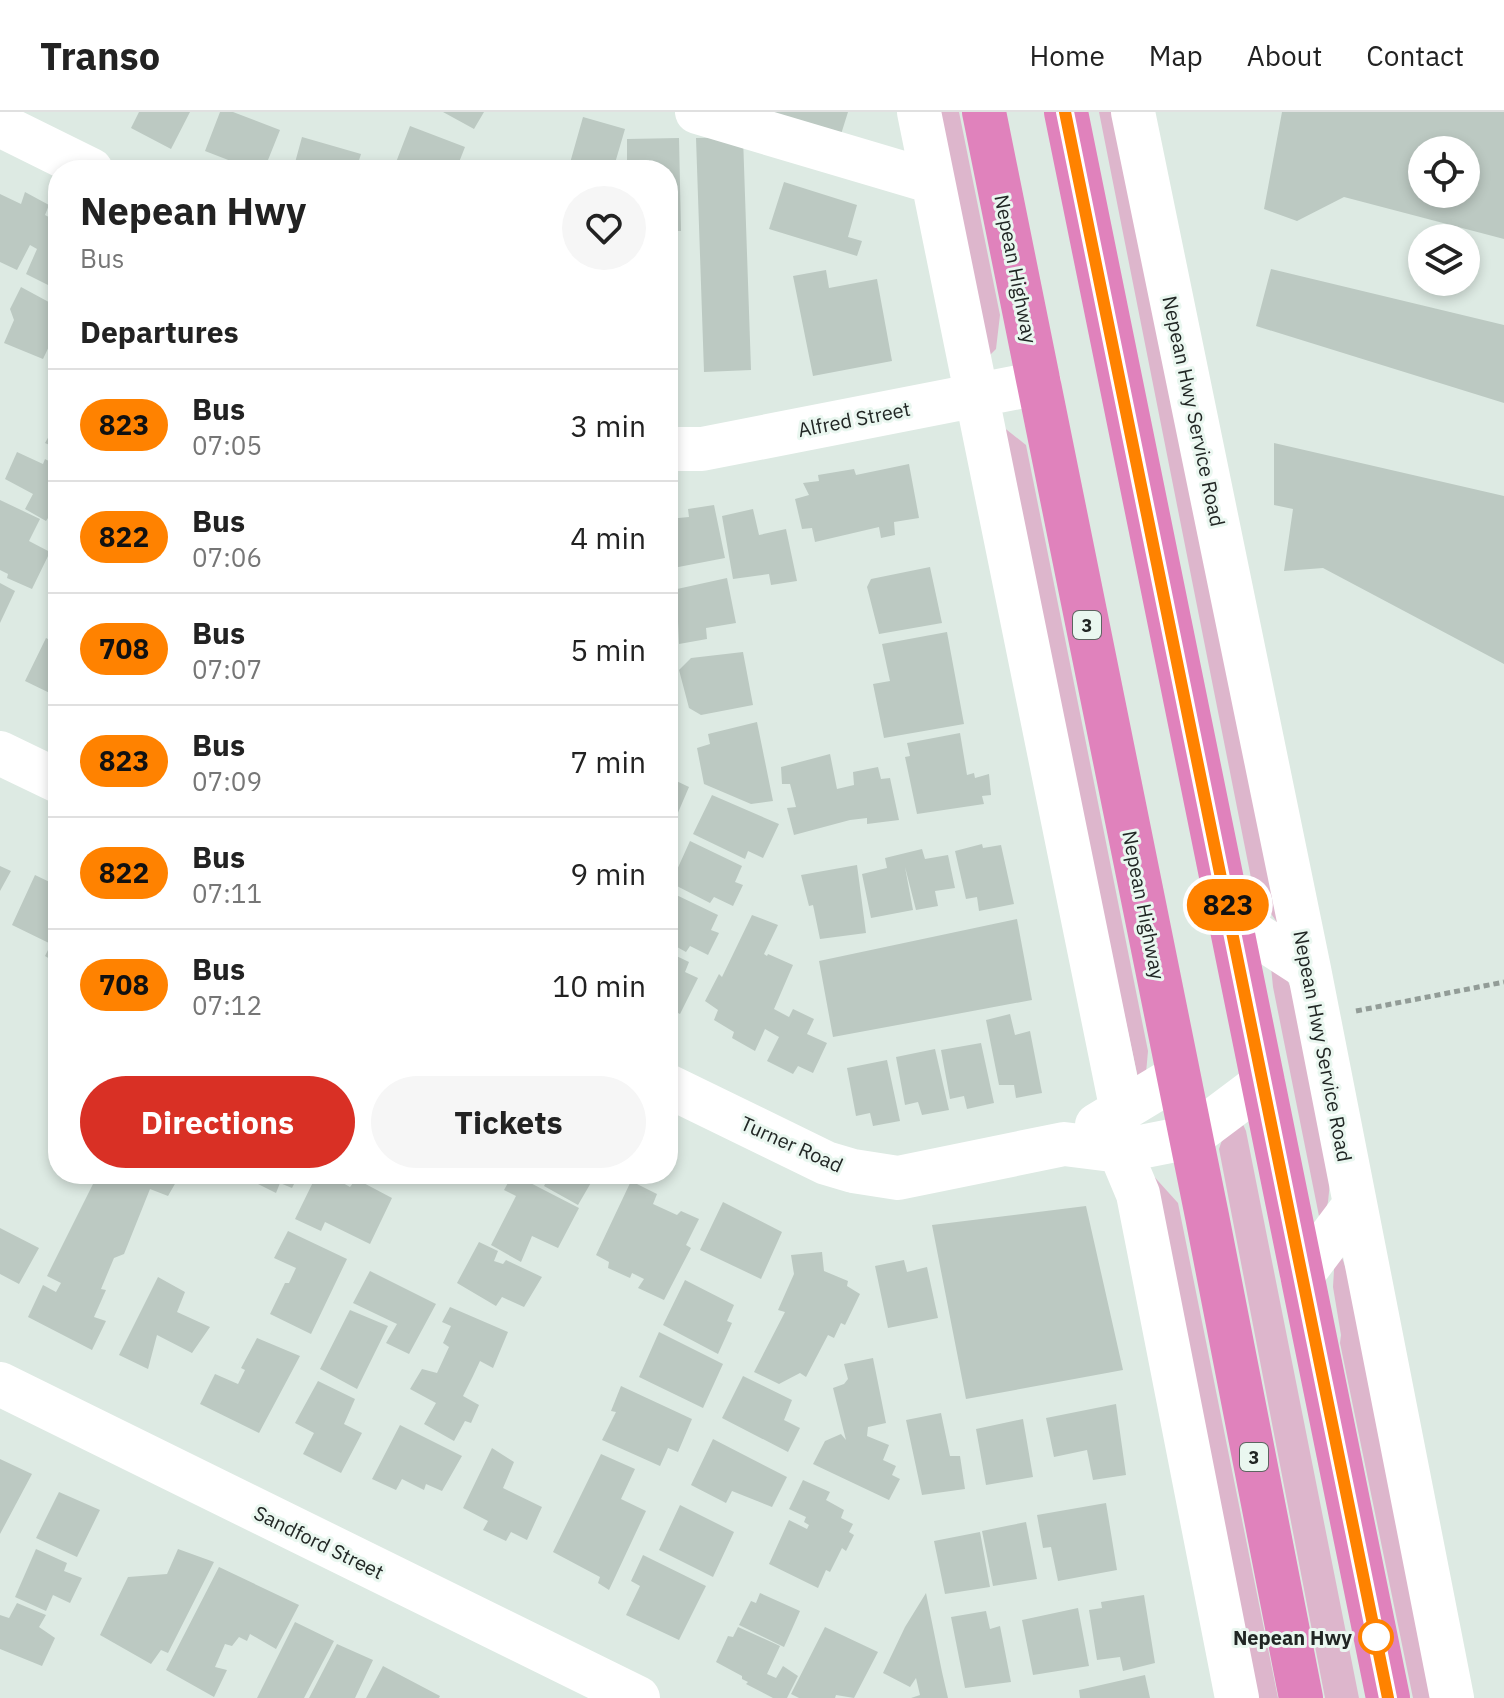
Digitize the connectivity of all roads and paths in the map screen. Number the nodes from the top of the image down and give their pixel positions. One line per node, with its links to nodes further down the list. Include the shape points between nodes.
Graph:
1 (697, 112): 8 (street)
2 (919, 112): 8 (street)
3 (984, 112): 9 (highway, Nepean Highway / 3)
4 (1066, 112): 14 (highway)
5 (1133, 112): 15 (street, Nepean Hwy Service Road)
6 (0, 125): 7 (street)
7 (71, 160)
8 (933, 182): 10 (street)
9 (1039, 383): 10 (street, Alfred Street); 18 (highway, Nepean Highway / 3)
10 (976, 395): 11 (street, Alfred Street, via 702,449); 21 (street)
11 (678, 449)
12 (0, 753): 13 (street)
13 (48, 776)
14 (1230, 918): 15 (street); 19 (highway)
15 (1309, 969): 17 (street, Nepean Hwy Service Road)
16 (1504, 982): 17 (path)
17 (1317, 1019): 23 (street, Nepean Hwy Service Road)
18 (1178, 1076): 21 (street, Turner Road); 22 (highway, Nepean Highway / 3)
19 (1263, 1083): 22 (street, Turner Road); 24 (highway)
20 (678, 1091): 21 (street, Turner Road, via 826,1163 898,1178)
21 (1121, 1131): 22 (street, Turner Road); 27 (street, via 1138,1194)
22 (1191, 1137): 28 (highway, Nepean Highway / 3)
23 (1354, 1206): 24 (street); 30 (street, Nepean Hwy Service Road)
24 (1302, 1275): 29 (highway)
25 (0, 1384): 26 (street, Sandford Street)
26 (638, 1698)
27 (1237, 1698)
28 (1301, 1698)
29 (1388, 1698)
30 (1452, 1698)

